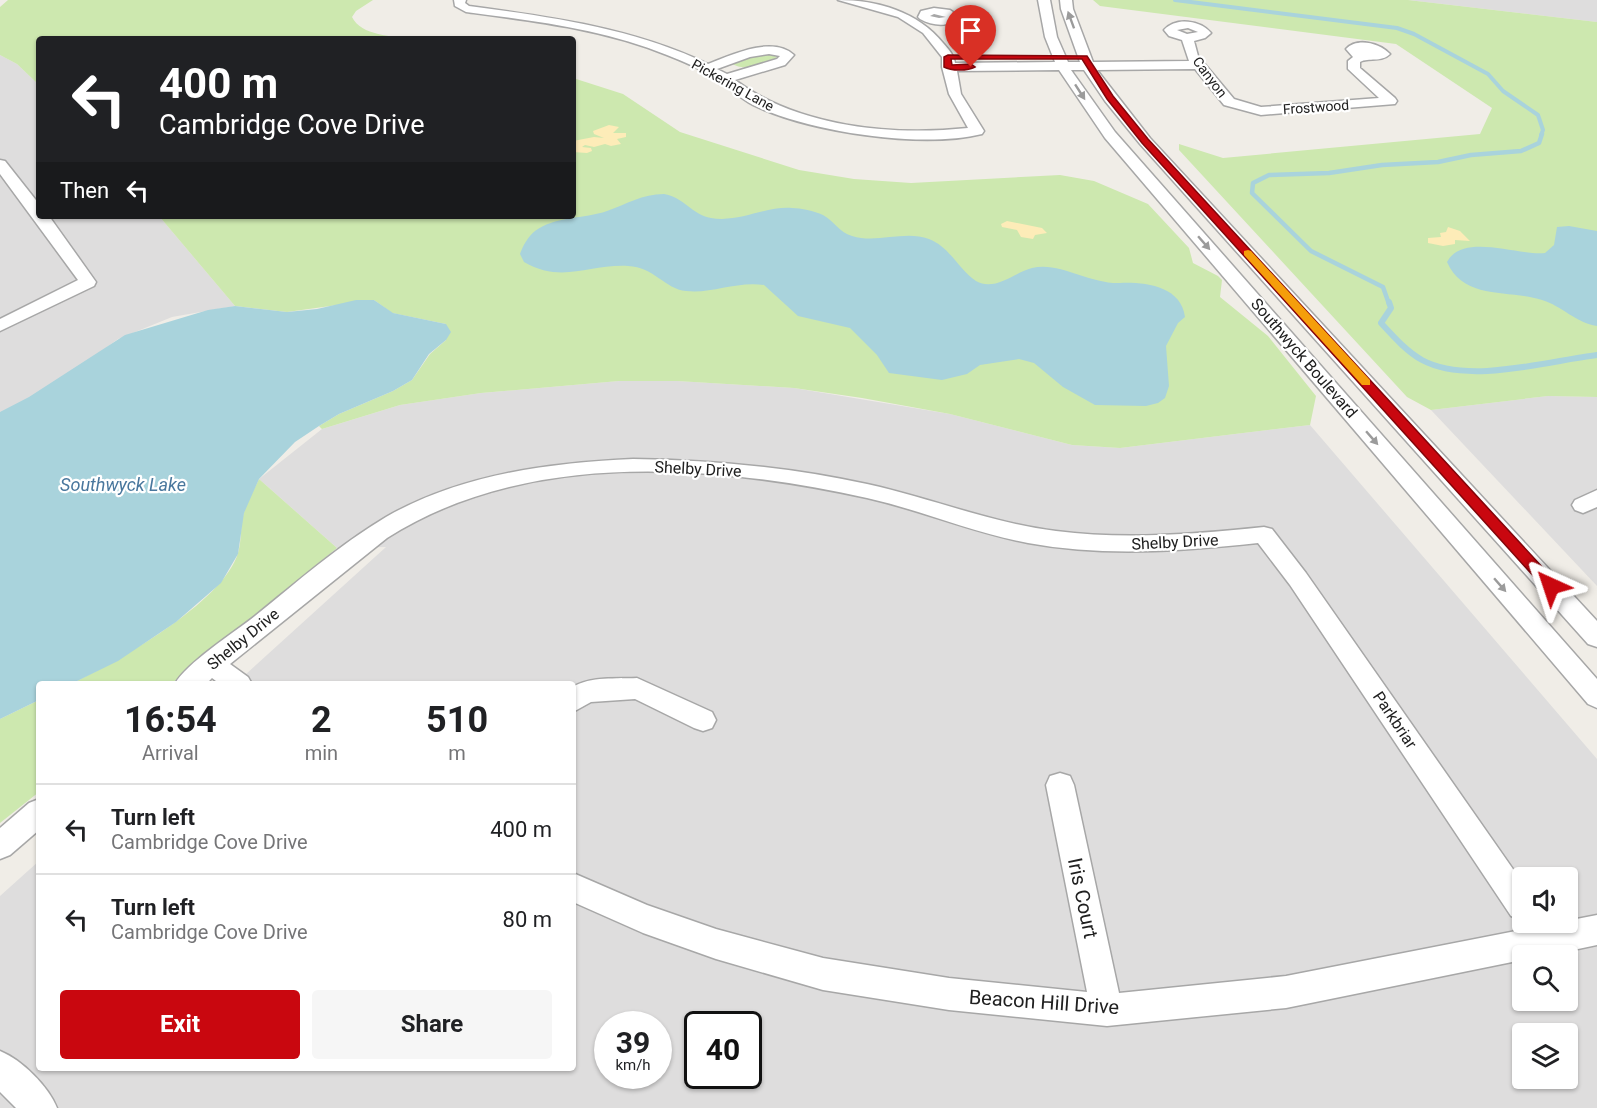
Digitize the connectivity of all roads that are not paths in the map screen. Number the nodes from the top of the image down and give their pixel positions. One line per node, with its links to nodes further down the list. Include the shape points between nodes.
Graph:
1 (844, 0): 8 (street, via 922,21)
2 (1044, 0): 9 (street, Southwyck Boulevard, via 1045,17)
3 (1066, 0): 10 (street, Southwyck Boulevard, one-way to 3)
4 (459, 2): 11 (street, Pickering Lane, via 466,9 599,30)
5 (1187, 38): 7 (street, Canyon)
6 (1362, 56): 14 (street, Frostwood, via 1354,62 1354,69 1390,101)
7 (1196, 61): 10 (street); 13 (street, Canyon)
8 (948, 62): 9 (street); 12 (street, Pickering Lane, via 955,93 977,131 889,132 813,120 759,102)
9 (1062, 62): 10 (street); 22 (street, Southwyck Boulevard, one-way to 22, via 1110,135)
10 (1086, 62): 21 (street, Southwyck Boulevard, via 1145,141)
11 (707, 68): 12 (street, Pickering Lane); 12 (street, via 765,50 788,55 781,62)
12 (725, 79)
13 (1235, 105): 14 (street, Frostwood); 14 (street, Canyon, via 1223,104 1221,111 1250,119)
14 (1261, 111)
15 (0, 164): 16 (street)
16 (16, 185): 17 (street); 18 (street)
17 (0, 191)
18 (36, 210)
19 (43, 219): 20 (street, via 88,282)
20 (0, 327)
21 (1335, 349): 22 (street); 24 (street, Southwyck Boulevard)
22 (1299, 353): 28 (street, Southwyck Boulevard, one-way to 28)
23 (1264, 535): 25 (street, Shelby Drive, via 1162,544 1074,541 1028,535 866,491 773,474 657,466 563,469 476,486 407,516 344,556); 35 (street, Parkbriar)
24 (1597, 637)
25 (211, 664): 26 (street, Shelby Drive); 27 (street)
26 (191, 681)
27 (235, 681)
28 (1597, 697)
29 (576, 699): 30 (street, via 586,692 637,688)
30 (703, 720)
31 (1060, 784): 39 (street, Iris Court)
32 (36, 815): 33 (street)
33 (0, 846)
34 (576, 888): 39 (street, Beacon Hill Drive, via 716,944 823,974 938,993)
35 (1512, 891)
36 (1597, 930): 37 (street, Beacon Hill Drive)
37 (1578, 931)
38 (1536, 933): 39 (street, Beacon Hill Drive, via 1286,992)
39 (1107, 1010)
40 (0, 1068): 41 (street)
41 (40, 1108)

